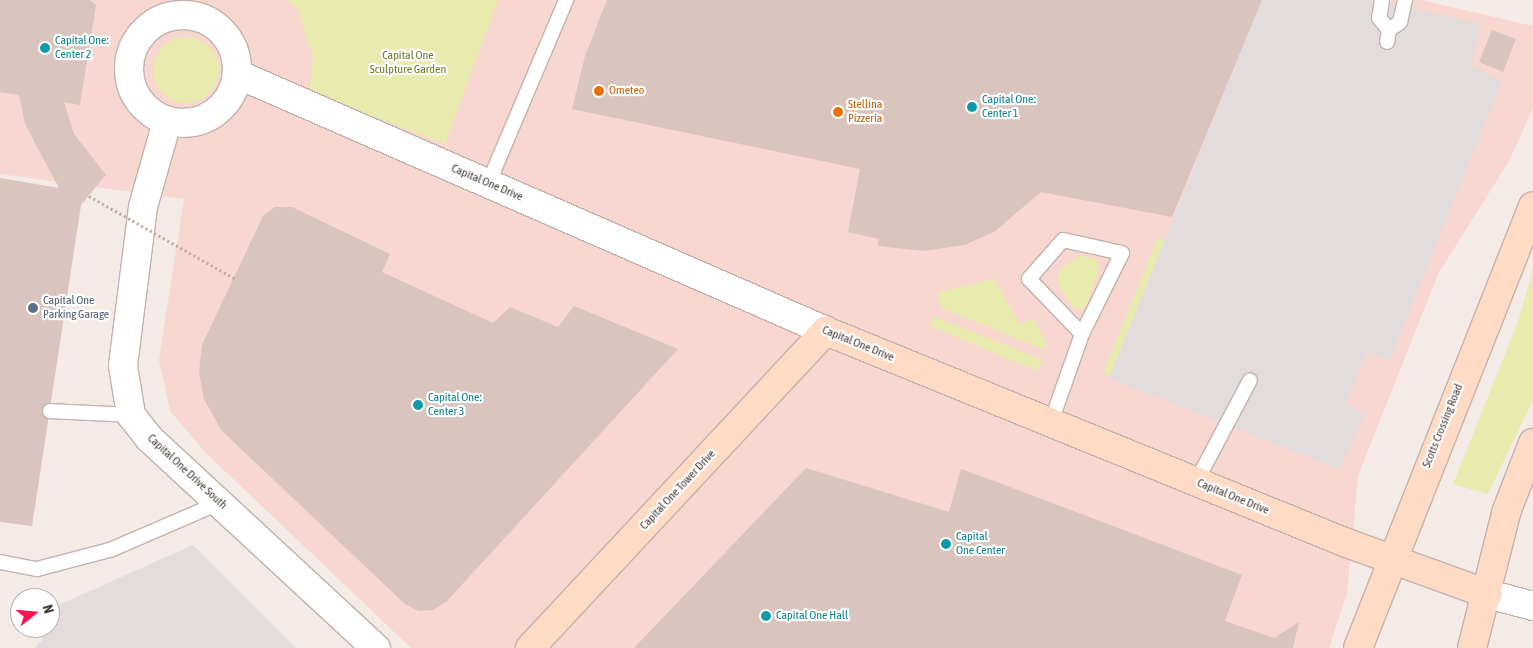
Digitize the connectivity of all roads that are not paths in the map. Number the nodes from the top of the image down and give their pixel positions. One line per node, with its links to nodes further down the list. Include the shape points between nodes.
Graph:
1 (566, 0): 6 (lane)
2 (1382, 0): 3 (lane, via 1379,18 1388,36 1400,22)
3 (1405, 0)
4 (237, 74): 5 (street, via 233,91 214,114 196,122); 5 (street, via 228,38 208,20 173,15 157,21 133,47 129,76 140,104); 6 (street, Capital One Drive)
5 (167, 122): 12 (street, via 143,207 123,366)
6 (488, 184): 8 (street, Capital One Drive)
7 (1533, 206): 17 (street, Scotts Crossing Road, via 1420,482)
8 (826, 331): 13 (street, Capital One Drive); 22 (street, Capital One Tower Drive)
9 (1082, 334): 9 (lane, via 1122,253 1063,240 1030,279); 13 (lane)
10 (1250, 380): 15 (lane)
11 (50, 411): 12 (lane)
12 (131, 415): 16 (street, Capital One Drive South)
13 (1051, 422): 15 (street, Capital One Drive)
14 (1533, 443): 19 (street, via 1507,510)
15 (1196, 482): 17 (street, Capital One Drive)
16 (219, 503): 18 (lane, via 110,550 37,569); 21 (street, Capital One Drive South)
17 (1396, 561): 19 (street, Capital One Drive); 23 (street, Scotts Crossing Road)
18 (0, 562)
19 (1488, 594): 20 (street); 24 (street)
20 (1533, 606)
21 (376, 648)
22 (530, 648)
23 (1358, 648)
24 (1472, 648)

